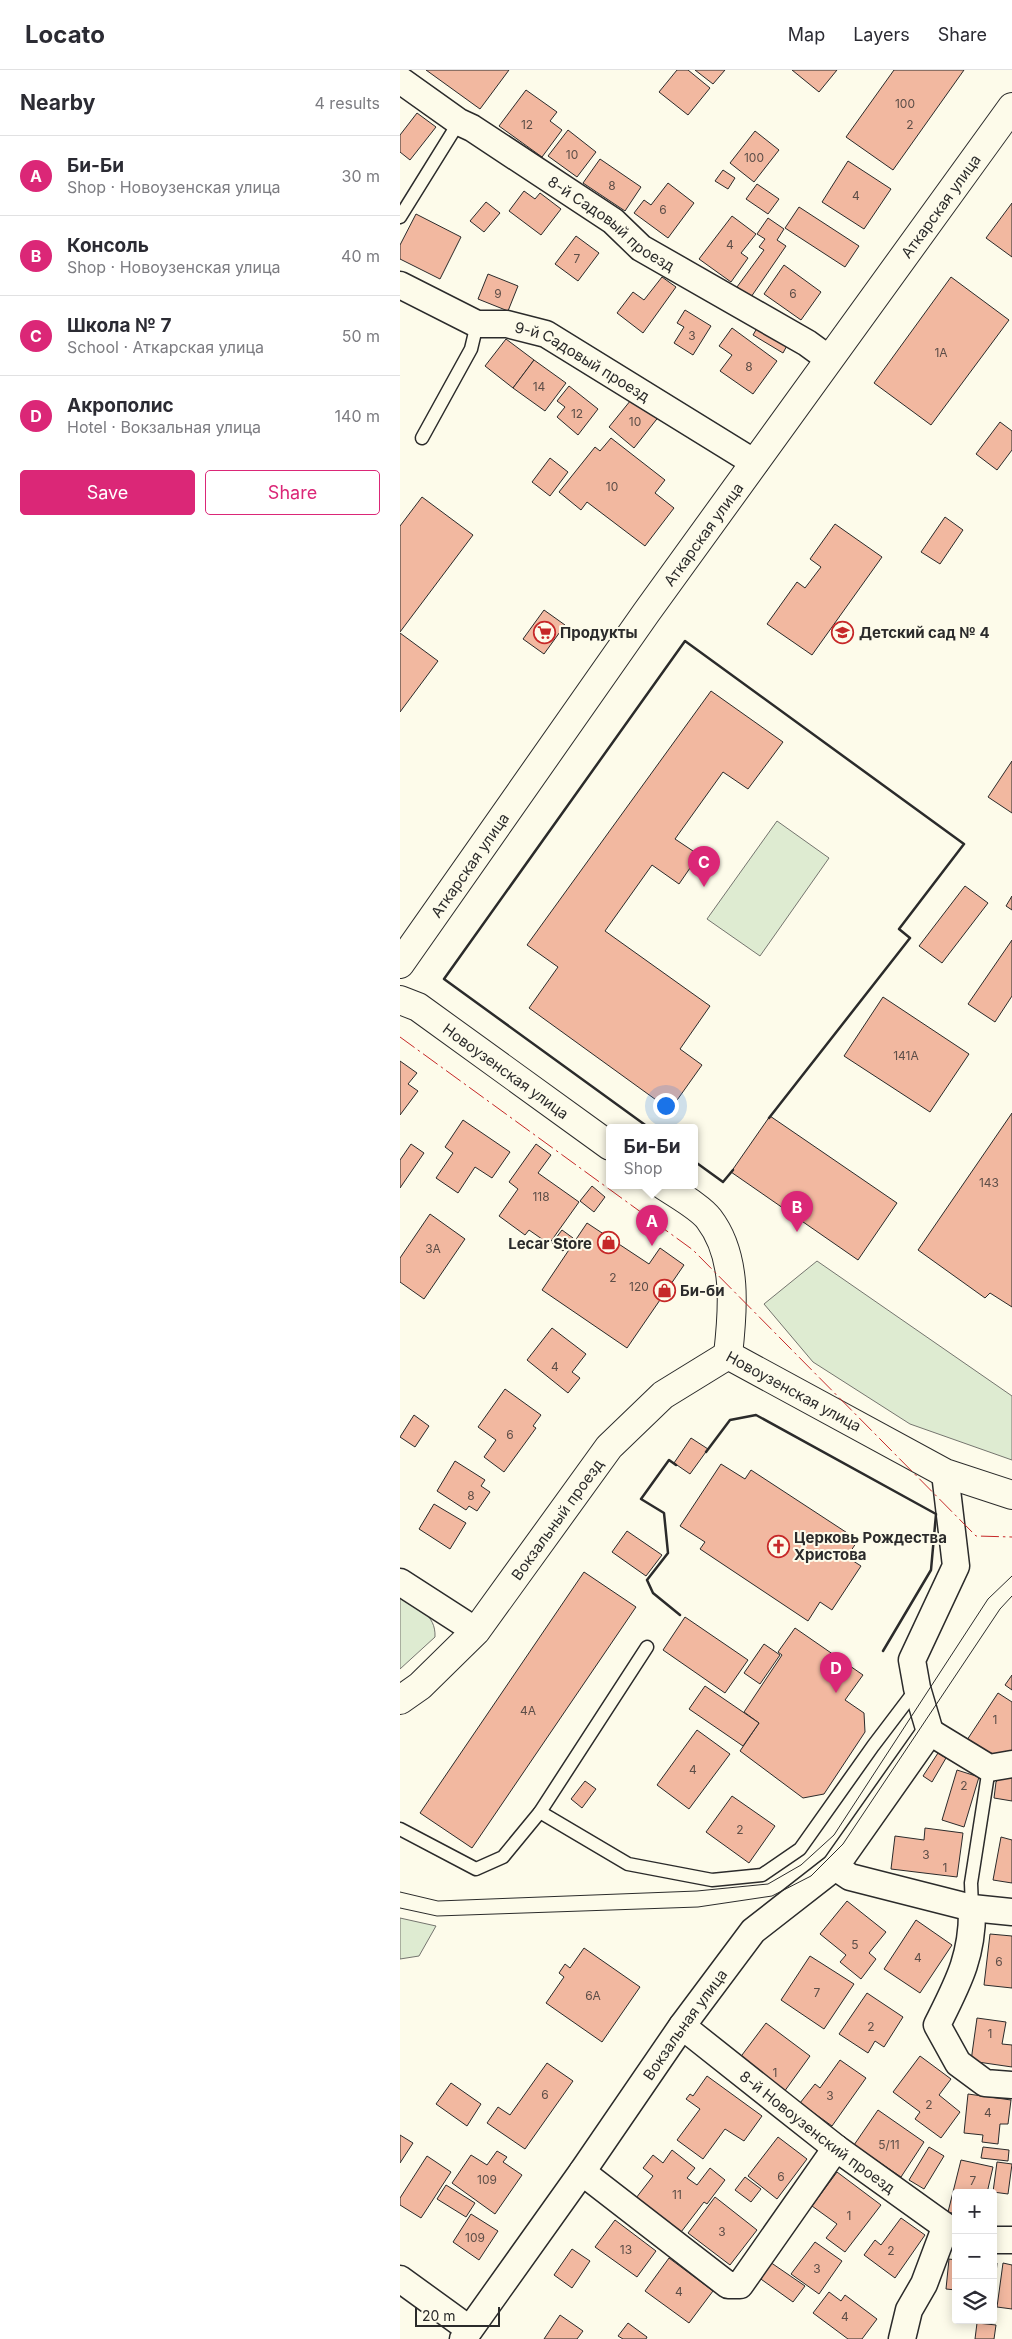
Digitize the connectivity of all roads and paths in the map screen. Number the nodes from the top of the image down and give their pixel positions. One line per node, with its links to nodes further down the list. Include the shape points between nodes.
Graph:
1 (400, 80): 3 (street, 8-й Садовый проезд)
2 (1012, 107): 7 (main road, Аткарская улица)
3 (459, 122): 4 (lane); 7 (street, 8-й Садовый проезд, via 613,221 641,248 807,343)
4 (400, 217)
5 (400, 285): 6 (street, 9-й Садовый проезд)
6 (477, 324): 8 (lane, via 471,349); 9 (street, 9-й Садовый проезд, via 507,324 546,334)
7 (829, 360): 9 (main road, Аткарская улица)
8 (422, 438)
9 (755, 464): 10 (main road, Аткарская улица, via 646,613)
10 (400, 964)
11 (400, 1000): 12 (main road, Новоузенская улица, via 418,1007)
12 (606, 1143)
13 (668, 1189): 14 (main road, Новоузенская улица, via 708,1218 725,1245 733,1307)
14 (728, 1355): 15 (main road, Новоузенская улица); 18 (main road, Вокзальный проезд, via 664,1395 609,1447)
15 (945, 1473): 16 (main road, Новоузенская улица); 20 (street, via 956,1566 912,1660)
16 (1012, 1496)
17 (400, 1582): 18 (street)
18 (476, 1631): 21 (main road, Вокзальный проезд, via 420,1686)
19 (646, 1647): 24 (lane)
20 (917, 1688): 22 (street); 24 (lane, via 800,1849 762,1875 712,1880 628,1864)
21 (400, 1700)
22 (930, 1732): 23 (street); 26 (street, Вокзальная улица)
23 (1001, 1766): 27 (lane, via 971,1883)
24 (540, 1812): 25 (lane, via 503,1858 476,1870)
25 (400, 1829)
26 (835, 1867): 27 (street, via 850,1877); 29 (street, Вокзальная улица, via 753,1931)
27 (972, 1908): 28 (street); 30 (street, via 970,1947 960,1978 937,2025 958,2063 985,2083)
28 (1012, 1912)
29 (682, 2026): 31 (street, 8-й Новоузенский проезд); 32 (street, Вокзальная улица)
30 (1012, 2085)
31 (836, 2148): 32 (street, via 740,2285 728,2285); 33 (street, 8-й Новоузенский проезд)
32 (582, 2172): 37 (street, Вокзальная улица)
33 (951, 2231): 38 (street, via 910,2310)
34 (997, 2240): 35 (street)
35 (1012, 2240)
36 (400, 2279): 37 (street)
37 (466, 2334)
38 (902, 2339)

